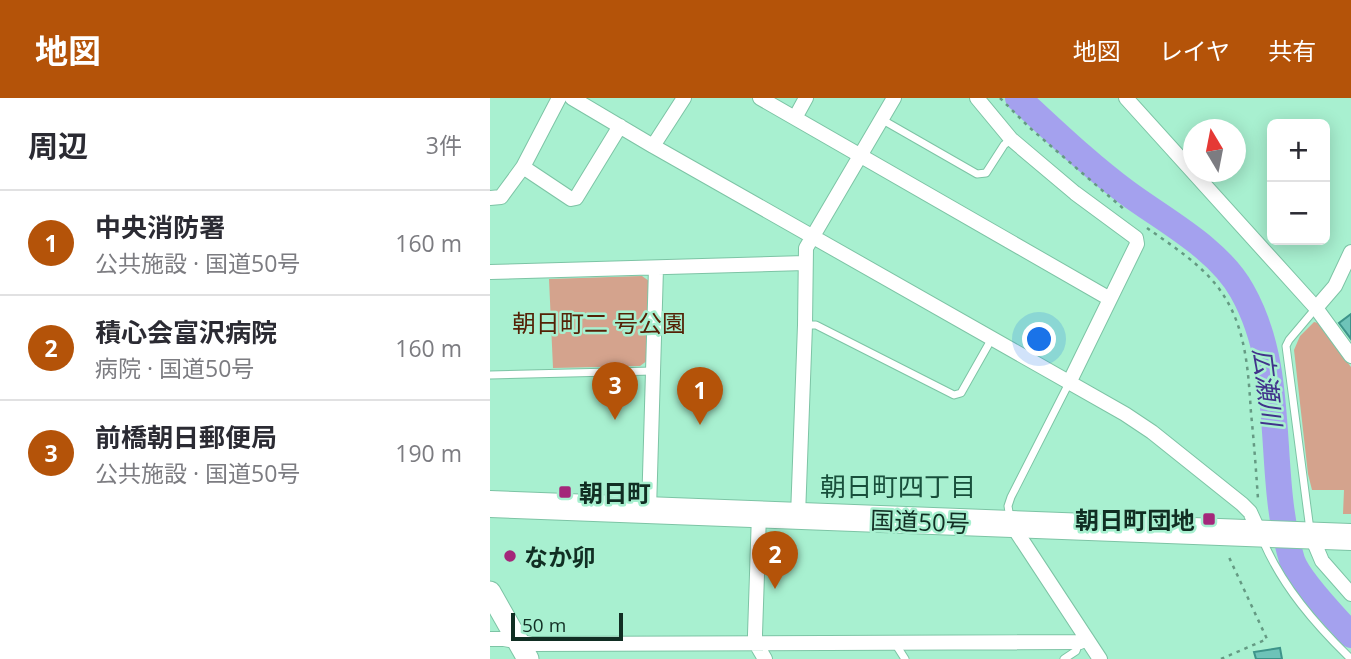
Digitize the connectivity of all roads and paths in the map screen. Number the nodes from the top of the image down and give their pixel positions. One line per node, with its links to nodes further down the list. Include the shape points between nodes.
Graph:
1 (559, 98): 16 (street)
2 (572, 98): 12 (street)
3 (684, 98): 14 (street)
4 (760, 98): 10 (street)
5 (806, 98): 10 (street)
6 (894, 98): 11 (street)
7 (977, 98): 13 (street)
8 (1000, 98): 18 (path)
9 (1126, 98): 26 (street)
10 (795, 118): 15 (street)
11 (881, 119): 13 (lane, via 977,174 986,173); 15 (street)
12 (620, 126): 14 (street); 16 (street, via 576,198)
13 (1011, 139): 25 (street, via 1136,238)
14 (653, 146): 20 (street)
15 (859, 156): 20 (street); 25 (street)
16 (523, 167): 17 (street, via 501,197)
17 (490, 198)
18 (1128, 213)
19 (1138, 221): 33 (path, via 1204,271 1226,298 1239,325)
20 (812, 237): 22 (street); 28 (street)
21 (1351, 252): 26 (street, via 1335,286)
22 (805, 263): 23 (street); 27 (street)
23 (656, 268): 24 (street); 30 (street)
24 (490, 272)
25 (1110, 299): 32 (street)
26 (1316, 308): 29 (street); 40 (lane, via 1286,346)
27 (805, 325): 28 (lane, via 816,325 954,395 961,393); 37 (street)
28 (991, 340): 32 (street)
29 (1351, 356)
30 (654, 371): 31 (lane); 35 (street)
31 (490, 375)
32 (1069, 383): 38 (lane, via 1011,497); 39 (street, via 1152,432 1242,504)
33 (1259, 502)
34 (490, 503): 35 (highway, 国道50号)
35 (649, 510): 36 (highway, 国道50号)
36 (760, 514): 37 (highway, 国道50号); 48 (street)
37 (798, 516): 38 (highway, 国道50号)
38 (1012, 525): 39 (highway, 国道50号); 47 (street)
39 (1263, 534): 40 (highway, 国道50号); 56 (lane, via 1273,565 1298,601)
40 (1309, 535): 41 (highway, 国道50号); 44 (street, via 1322,561)
41 (1351, 537)
42 (1228, 555): 55 (path, via 1267,639)
43 (490, 592): 46 (street)
44 (1351, 594)
45 (490, 639): 46 (street)
46 (517, 641): 48 (street); 50 (street)
47 (1083, 641): 49 (street); 53 (lane); 54 (street)
48 (755, 642): 49 (street); 51 (street)
49 (897, 642): 52 (lane)
50 (528, 659)
51 (765, 659)
52 (905, 659)
53 (1064, 659)
54 (1100, 659)
55 (1221, 659)
56 (1351, 659)

